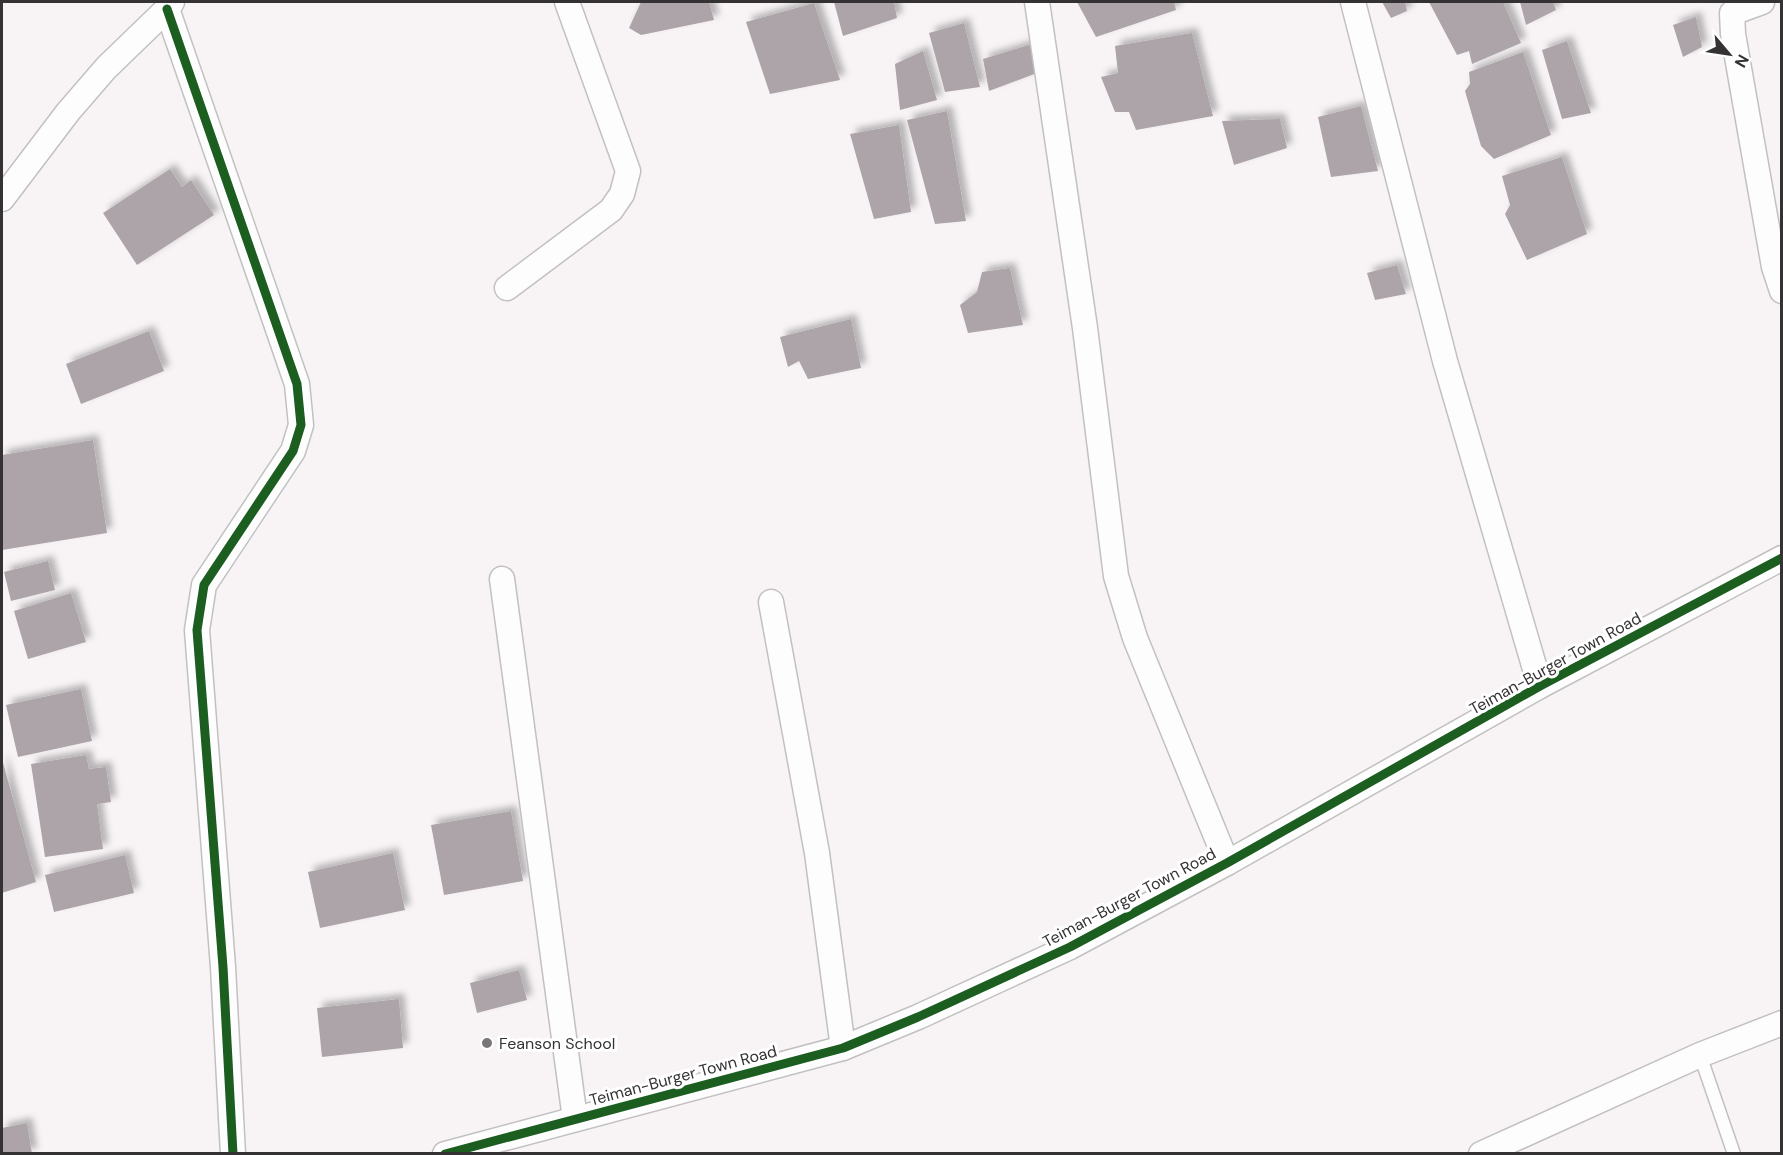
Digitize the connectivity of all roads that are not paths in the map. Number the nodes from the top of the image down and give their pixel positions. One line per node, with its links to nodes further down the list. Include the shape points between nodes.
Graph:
1 (567, 2): 9 (street, via 628,171 622,194 612,210)
2 (1037, 2): 15 (street, via 1085,328 1116,576 1135,638)
3 (1353, 2): 14 (street, via 1445,361)
4 (1762, 2): 6 (street)
5 (169, 5): 7 (street, via 68,112); 20 (street, via 297,384 301,425 292,451 204,585 197,630)
6 (1731, 7): 8 (street)
7 (2, 199)
8 (1778, 266): 10 (street)
9 (507, 288)
10 (1782, 291)
11 (1782, 558): 14 (street, Teiman-Burger Town Road)
12 (502, 579): 19 (street)
13 (771, 602): 17 (street, via 817,853)
14 (1540, 686): 15 (street, Teiman-Burger Town Road)
15 (1227, 863): 17 (street, Teiman-Burger Town Road, via 1070,946)
16 (1782, 1023): 18 (street)
17 (843, 1048): 19 (street, Teiman-Burger Town Road)
18 (1700, 1055): 22 (street); 23 (lane)
19 (575, 1119): 21 (street, Teiman-Burger Town Road)
20 (233, 1154)
21 (445, 1154)
22 (1481, 1154)
23 (1734, 1154)

